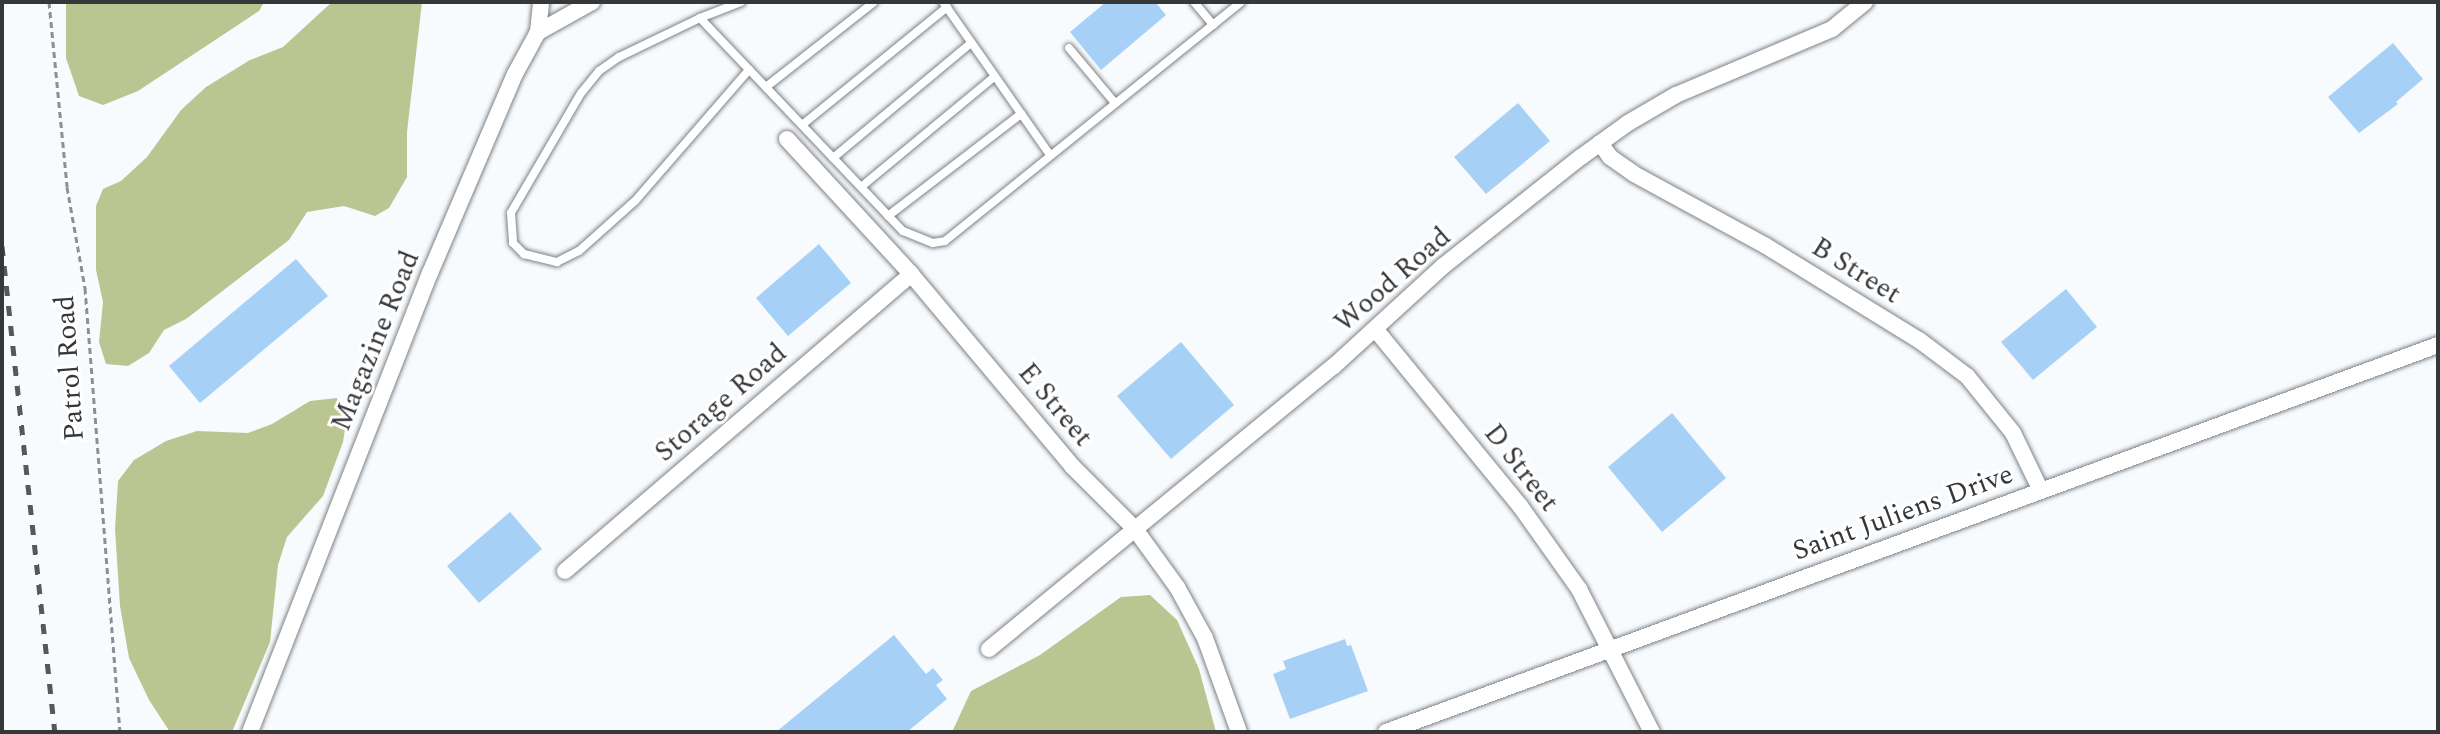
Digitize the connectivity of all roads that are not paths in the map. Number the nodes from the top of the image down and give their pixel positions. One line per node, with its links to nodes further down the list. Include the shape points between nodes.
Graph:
1 (541, 2): 11 (street)
2 (592, 2): 11 (street)
3 (741, 2): 9 (lane)
4 (874, 2): 16 (lane)
5 (1194, 2): 10 (lane)
6 (1241, 2): 10 (lane)
7 (1865, 2): 21 (street, Wood Road, via 1832,29 1676,95)
8 (945, 4): 12 (lane); 19 (lane)
9 (700, 18): 14 (lane); 14 (lane, via 599,71 511,213 513,243 542,261 557,262 579,251 635,201)
10 (1213, 25): 17 (lane)
11 (538, 32): 34 (street, Magazine Road, via 430,273)
12 (971, 43): 15 (lane); 23 (lane)
13 (1069, 48): 17 (lane)
14 (749, 70): 16 (lane)
15 (994, 77): 18 (lane); 24 (lane)
16 (766, 87): 19 (lane)
17 (1115, 103): 22 (lane)
18 (1021, 114): 22 (lane); 25 (lane)
19 (802, 125): 23 (lane)
20 (787, 139): 26 (street, E Street)
21 (1600, 143): 27 (street, Wood Road, via 1442,267); 29 (street, B Street, via 1634,174 1766,246 1919,340 1967,376 2013,433)
22 (1050, 155): 25 (lane, via 945,241 918,240)
23 (833, 158): 24 (lane)
24 (861, 187): 25 (lane)
25 (888, 216)
26 (911, 274): 30 (street, E Street, via 1072,466); 31 (street, Storage Road)
27 (1376, 330): 30 (street, Wood Road); 33 (street, D Street, via 1520,506 1579,589)
28 (2438, 345): 29 (street, Saint Juliens Drive)
29 (2041, 491): 33 (street, Saint Juliens Drive)
30 (1135, 529): 32 (street, Wood Road); 35 (street, E Street, via 1205,638)
31 (565, 571)
32 (989, 649)
33 (1611, 649): 36 (street, Saint Juliens Drive); 37 (street, D Street)
34 (250, 732)
35 (1239, 732)
36 (1386, 732)
37 (1652, 732)

